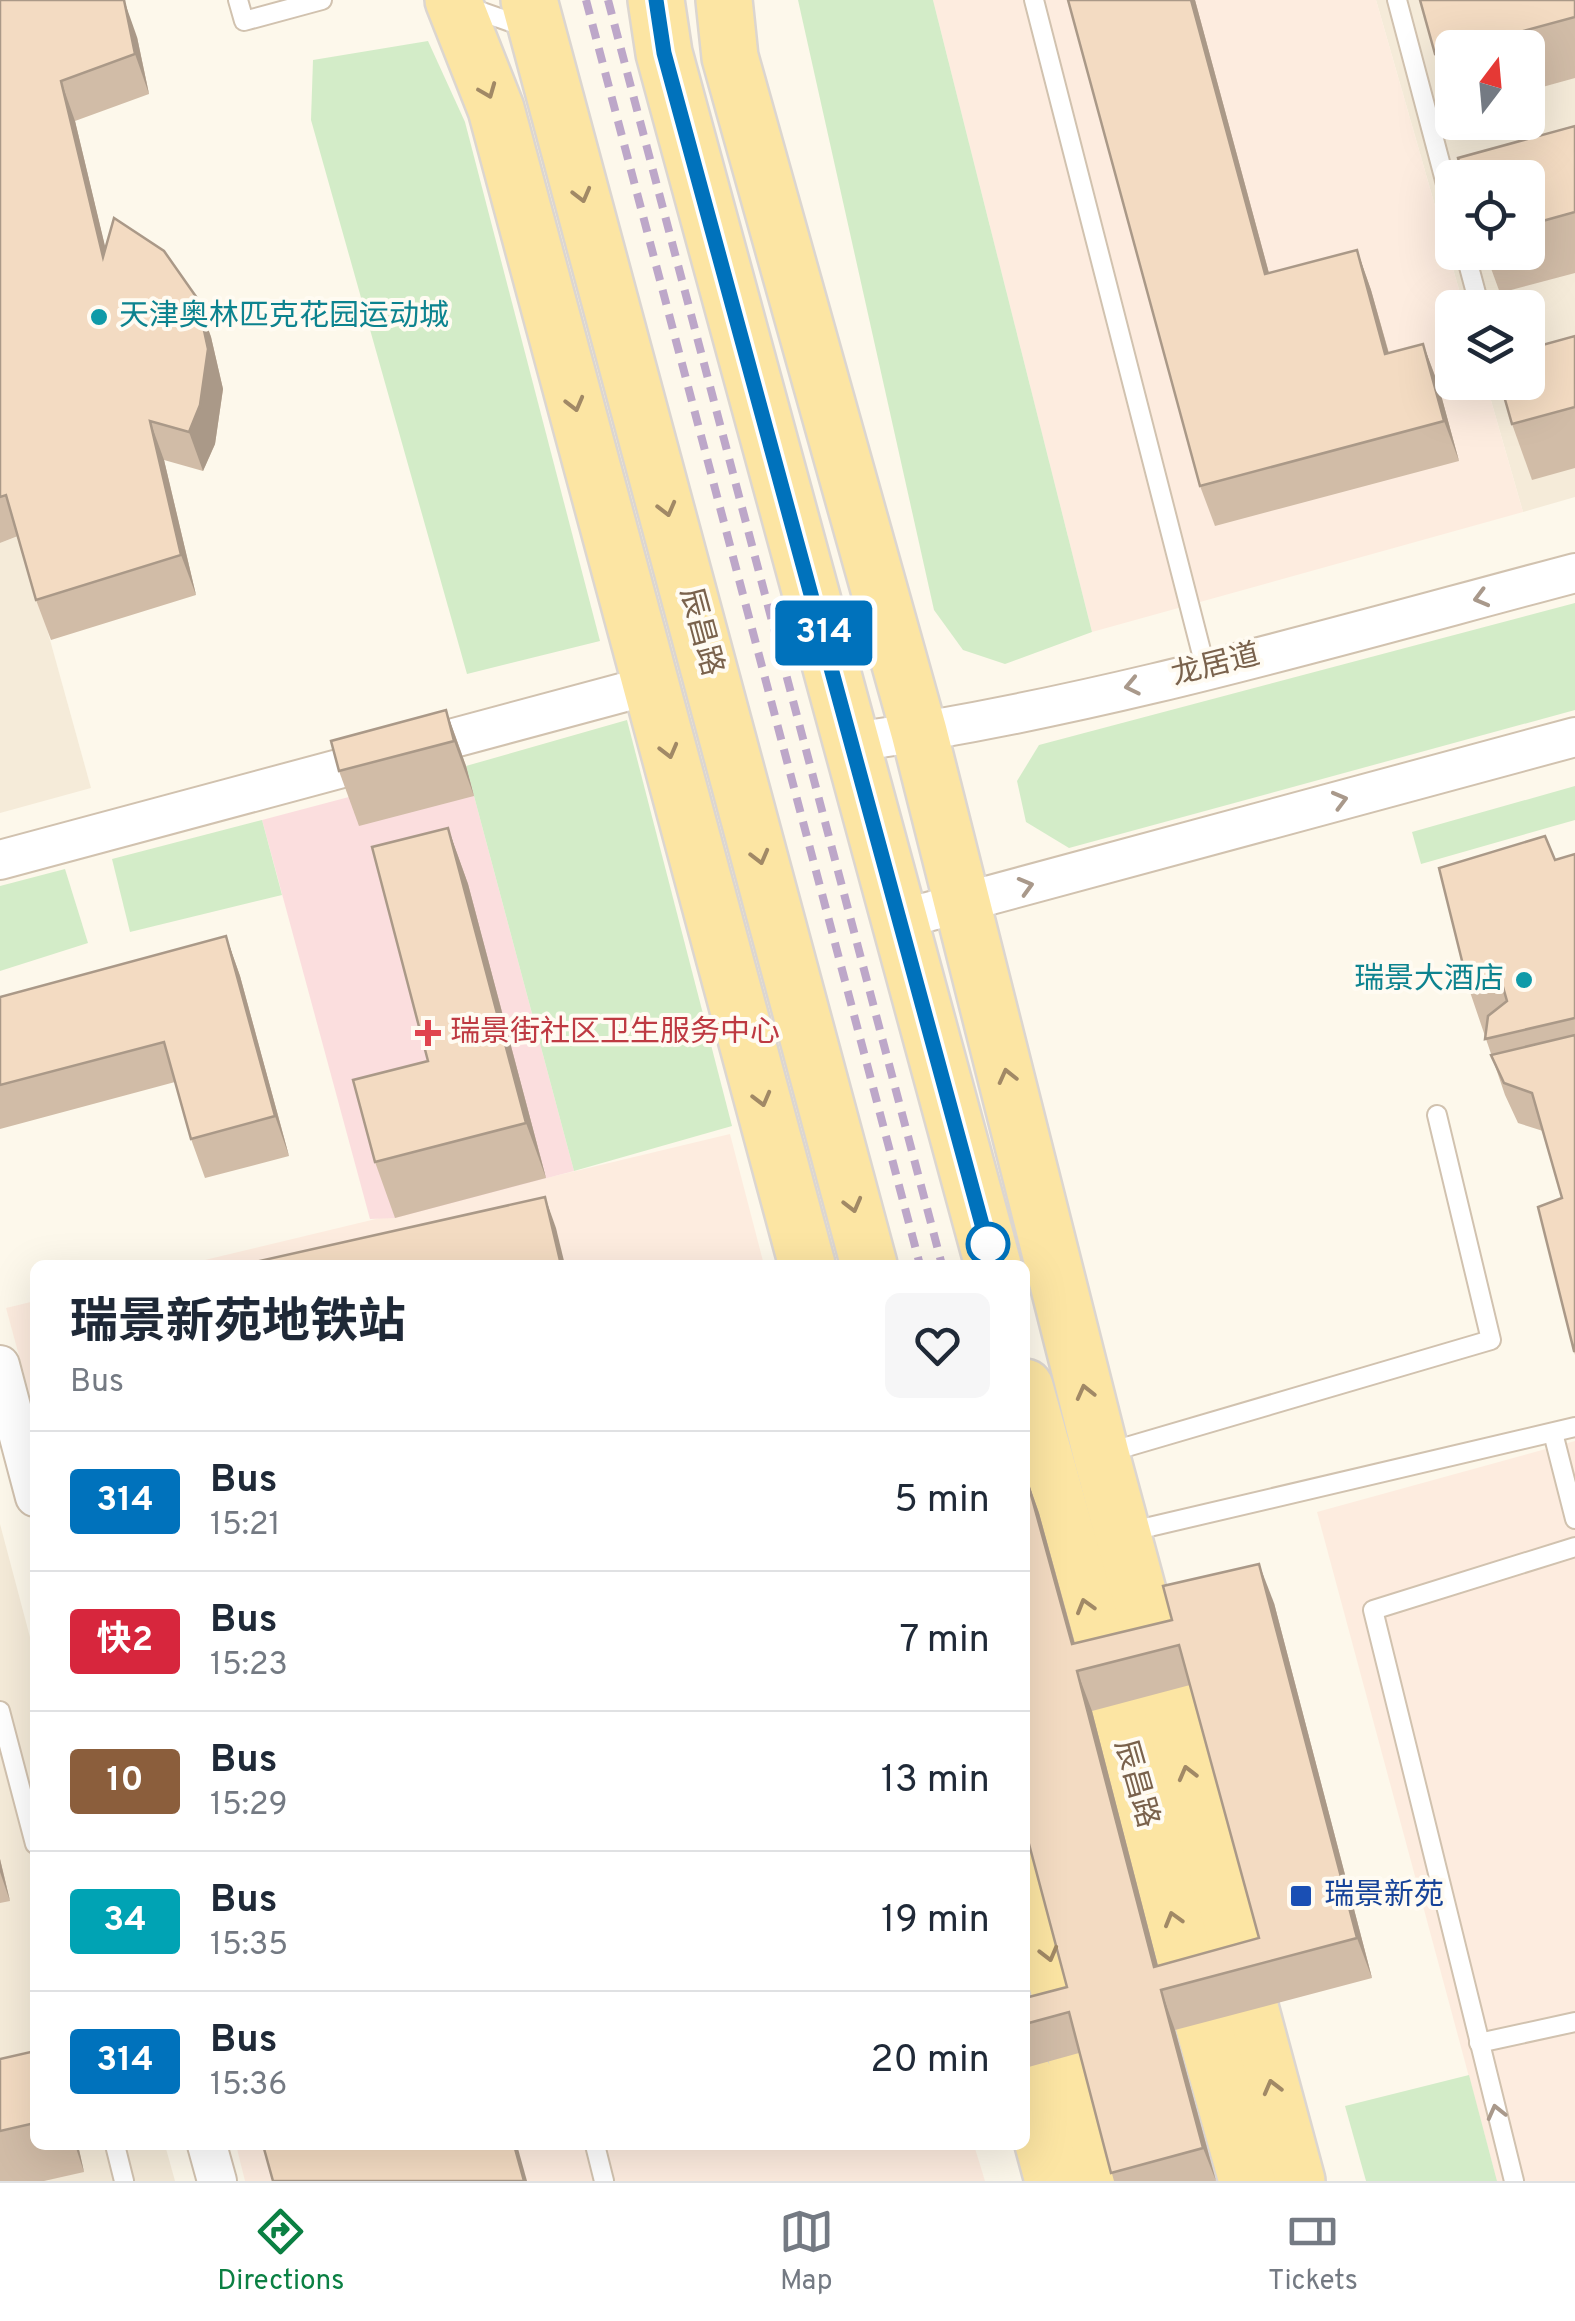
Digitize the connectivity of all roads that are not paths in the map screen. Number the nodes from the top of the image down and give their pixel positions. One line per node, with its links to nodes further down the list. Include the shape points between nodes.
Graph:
1 (238, 0): 2 (lane, via 244,21)
2 (322, 0)
3 (656, 0): 15 (main road, via 664,53)
4 (724, 0): 13 (main road, via 730,58)
5 (1034, 0): 11 (lane)
6 (1396, 0): 9 (lane)
7 (449, 1): 8 (lane); 12 (main road, one-way to 12, via 496,109)
8 (533, 16): 21 (main road, 辰昌路, one-way to 21)
9 (1439, 160)
10 (1575, 573): 11 (street, 龙居道, one-way to 11)
11 (1206, 670): 13 (street, 龙居道, one-way to 13)
12 (651, 685): 16 (street); 20 (main road, one-way to 20)
13 (919, 732): 15 (street, 龙居道); 17 (main road)
14 (1575, 737): 17 (street, one-way to 14)
15 (854, 742): 18 (main road)
16 (0, 860)
17 (964, 903): 18 (street); 27 (main road, one-way to 17)
18 (898, 920): 22 (main road)
19 (1438, 1115): 27 (lane, via 1491,1340)
20 (806, 1260)
21 (868, 1260)
22 (992, 1260)
23 (0, 1365): 28 (street)
24 (1030, 1405): 46 (main road, 辰昌路, one-way to 24)
25 (1575, 1427): 26 (lane)
26 (1552, 1433): 29 (lane); 30 (lane)
27 (1100, 1454): 30 (main road)
28 (30, 1478)
29 (1575, 1518)
30 (1123, 1533): 47 (main road, one-way to 30)
31 (1575, 1548): 36 (lane, via 1373,1610)
32 (0, 1711): 33 (lane)
33 (30, 1825)
34 (1030, 1879): 45 (main road, one-way to 45)
35 (1575, 2022): 36 (lane)
36 (1479, 2043): 48 (lane, one-way to 36)
37 (1030, 2096): 44 (main road)
38 (116, 2150): 41 (lane)
39 (209, 2150): 42 (street)
40 (596, 2150): 43 (lane)
41 (124, 2181)
42 (217, 2181)
43 (604, 2181)
44 (1053, 2181)
45 (1108, 2181)
46 (1247, 2181)
47 (1297, 2181)
48 (1514, 2181)

